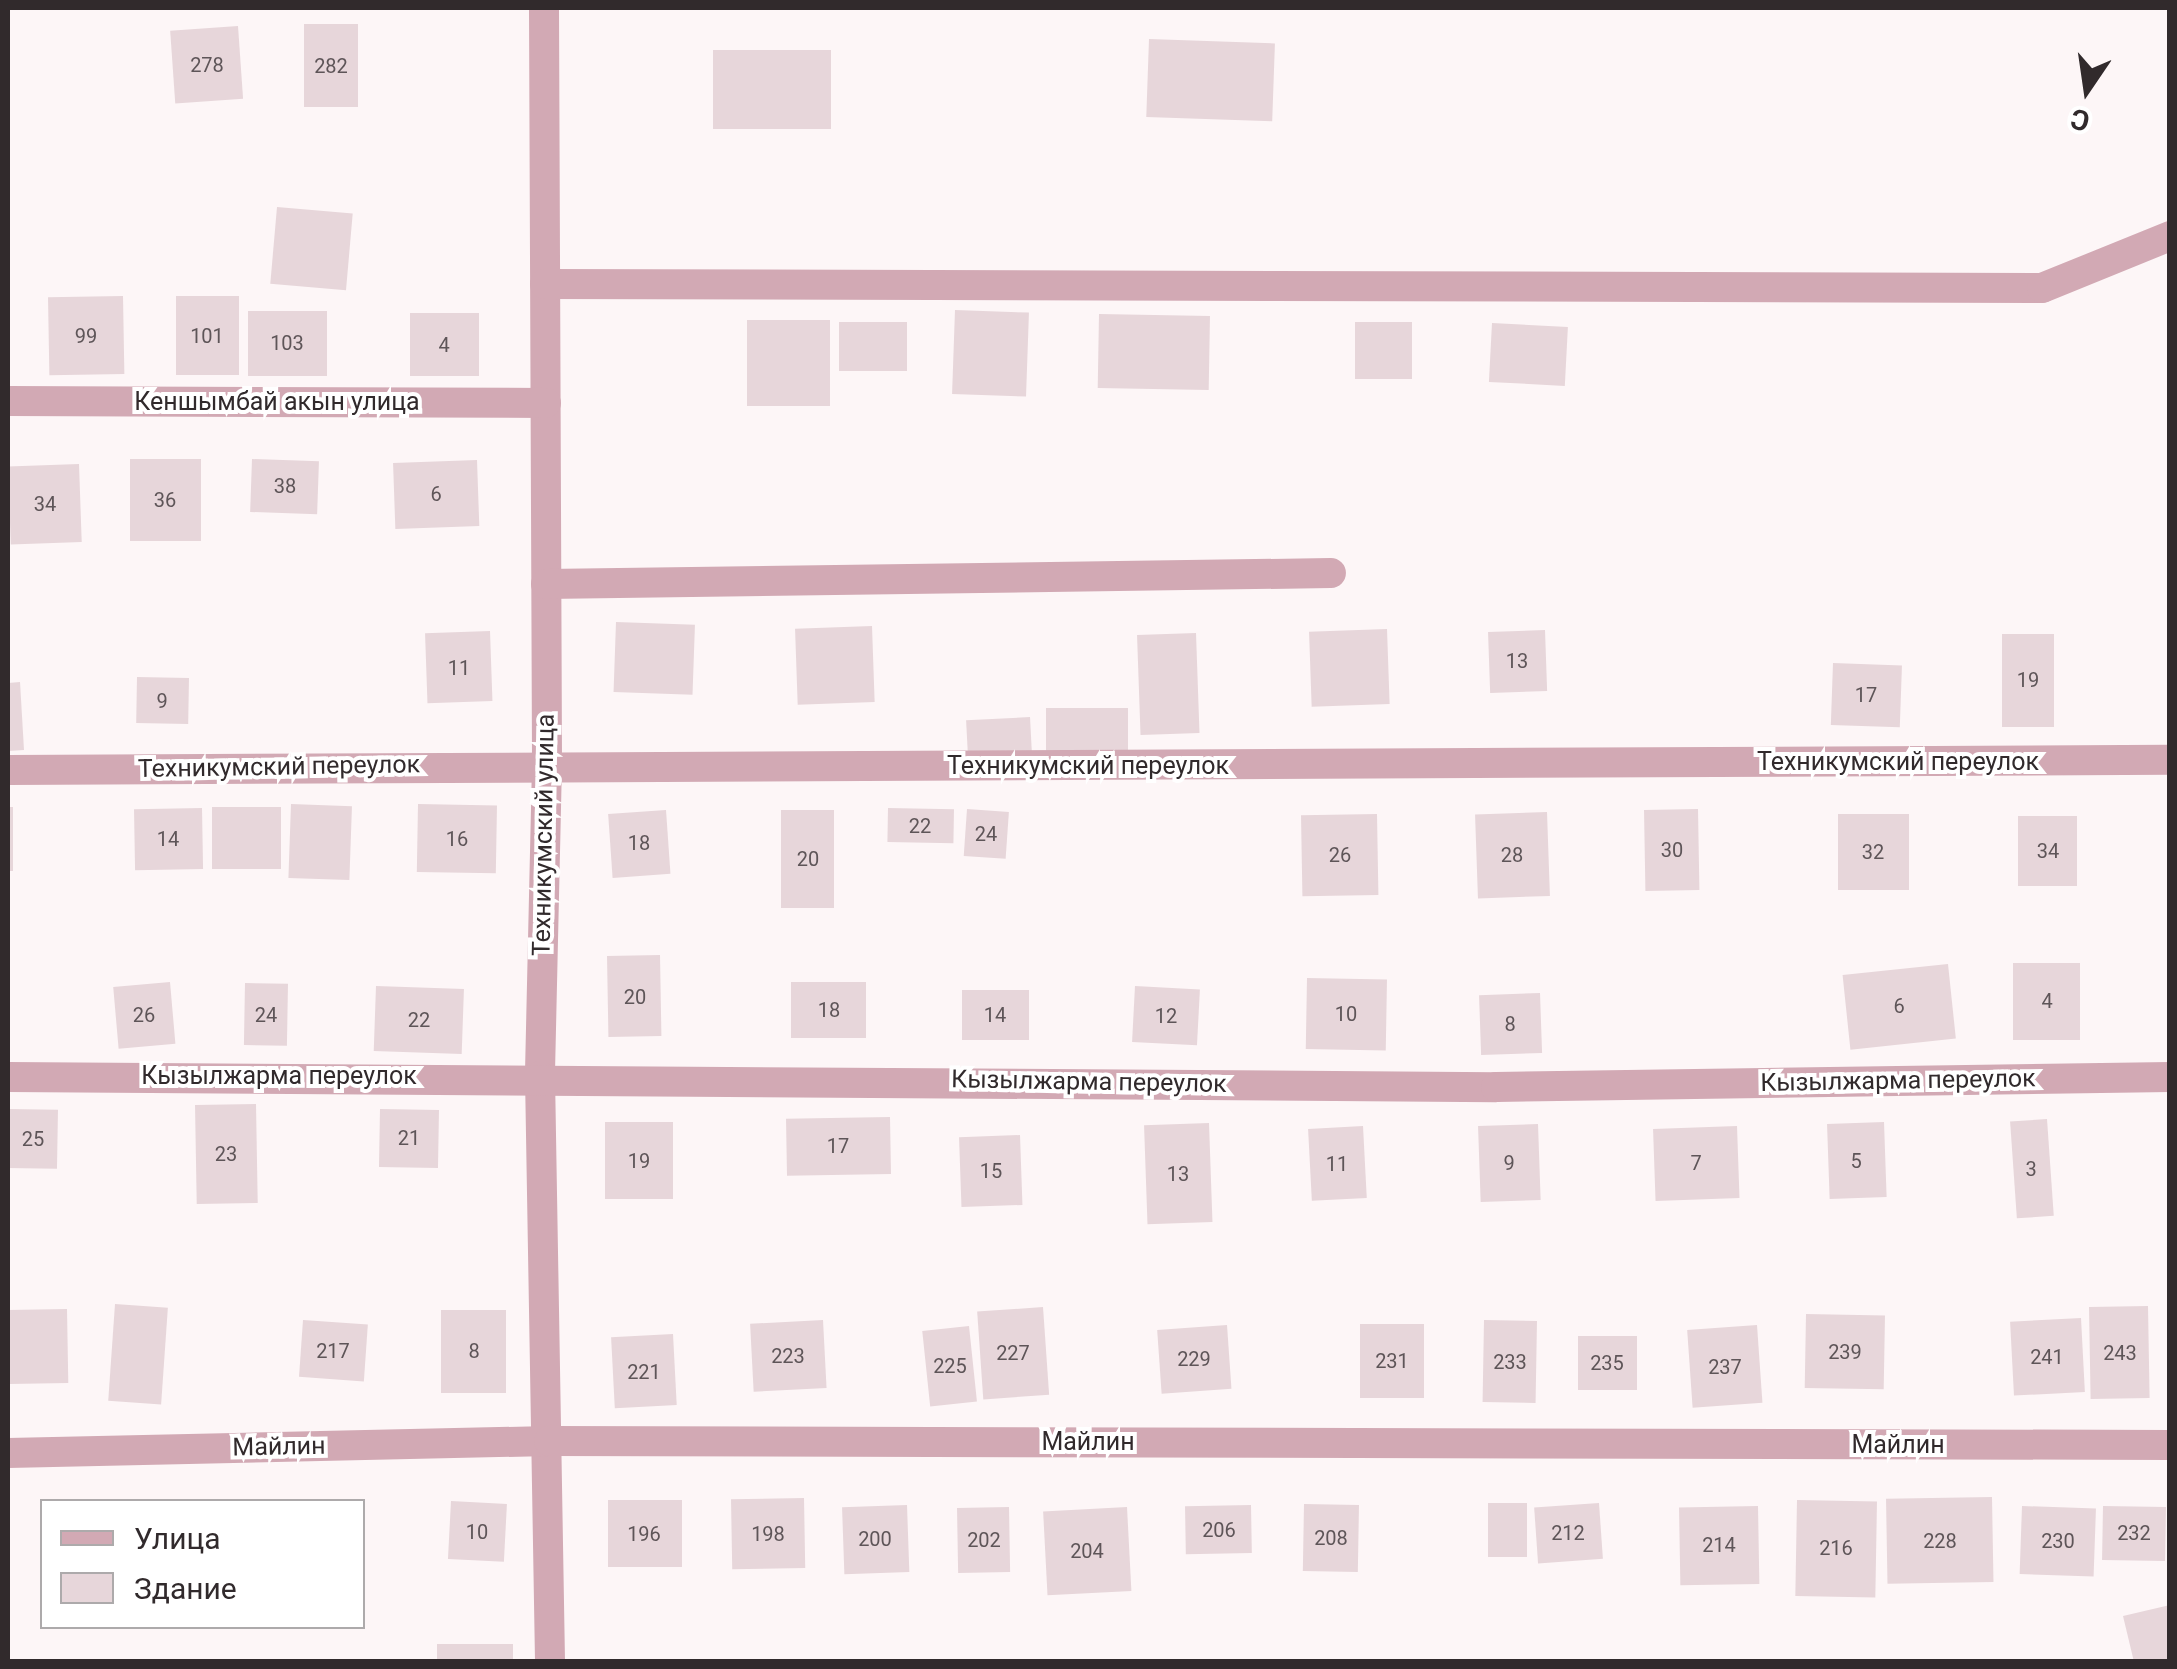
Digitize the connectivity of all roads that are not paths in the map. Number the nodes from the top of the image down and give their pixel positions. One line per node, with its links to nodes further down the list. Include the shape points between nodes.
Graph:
1 (544, 8): 3 (street, Техникумский улица)
2 (2170, 236): 3 (street, via 2042,288)
3 (545, 284): 5 (street, Техникумский улица)
4 (8, 401): 5 (street, Кеншымбай акын улица)
5 (546, 404): 7 (street, Техникумский улица)
6 (1331, 573): 7 (street)
7 (546, 584): 9 (street, Техникумский улица)
8 (2170, 760): 9 (street, Техникумский переулок)
9 (547, 764): 10 (street, Техникумский переулок); 11 (street, Техникумский улица)
10 (8, 770)
11 (540, 1076): 12 (street, Кызылжарма переулок); 13 (street, Кызылжарма переулок, via 1496,1087); 14 (street, Техникумский улица)
12 (8, 1077)
13 (2170, 1077)
14 (549, 1440): 15 (street, Майлин); 16 (street, Майлин); 17 (street, Техникумский улица)
15 (2170, 1445)
16 (8, 1453)
17 (550, 1662)

